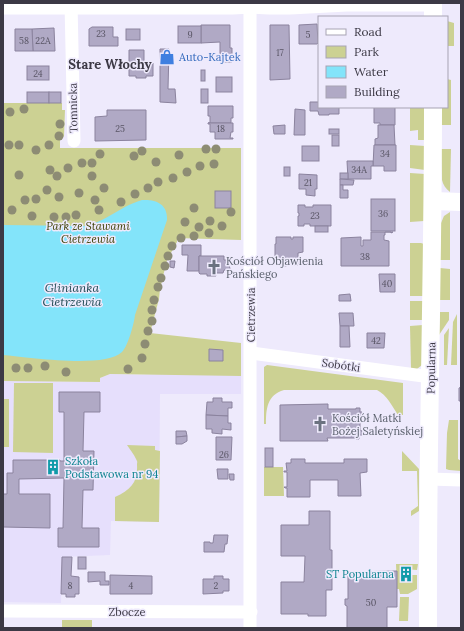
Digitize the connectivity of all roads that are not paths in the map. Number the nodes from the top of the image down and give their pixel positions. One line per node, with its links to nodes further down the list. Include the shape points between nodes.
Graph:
1 (71, 5): 2 (street, via 233,8); 3 (street); 6 (street, Tomnicka)
2 (251, 5): 4 (street, via 270,8 347,5); 9 (street, Cietrzewia)
3 (3, 8)
4 (433, 8)
5 (433, 108): 7 (street, Popularna)
6 (74, 141)
7 (433, 202): 8 (street); 10 (street, Popularna)
8 (461, 202)
9 (251, 353): 10 (street, Sobótki); 14 (street, Cietrzewia)
10 (431, 377): 11 (street, Popularna)
11 (429, 479): 12 (street); 16 (street, Popularna)
12 (461, 480)
13 (3, 611): 14 (street, Zbocze)
14 (250, 612): 15 (street, Cietrzewia)
15 (250, 628)
16 (428, 628)

